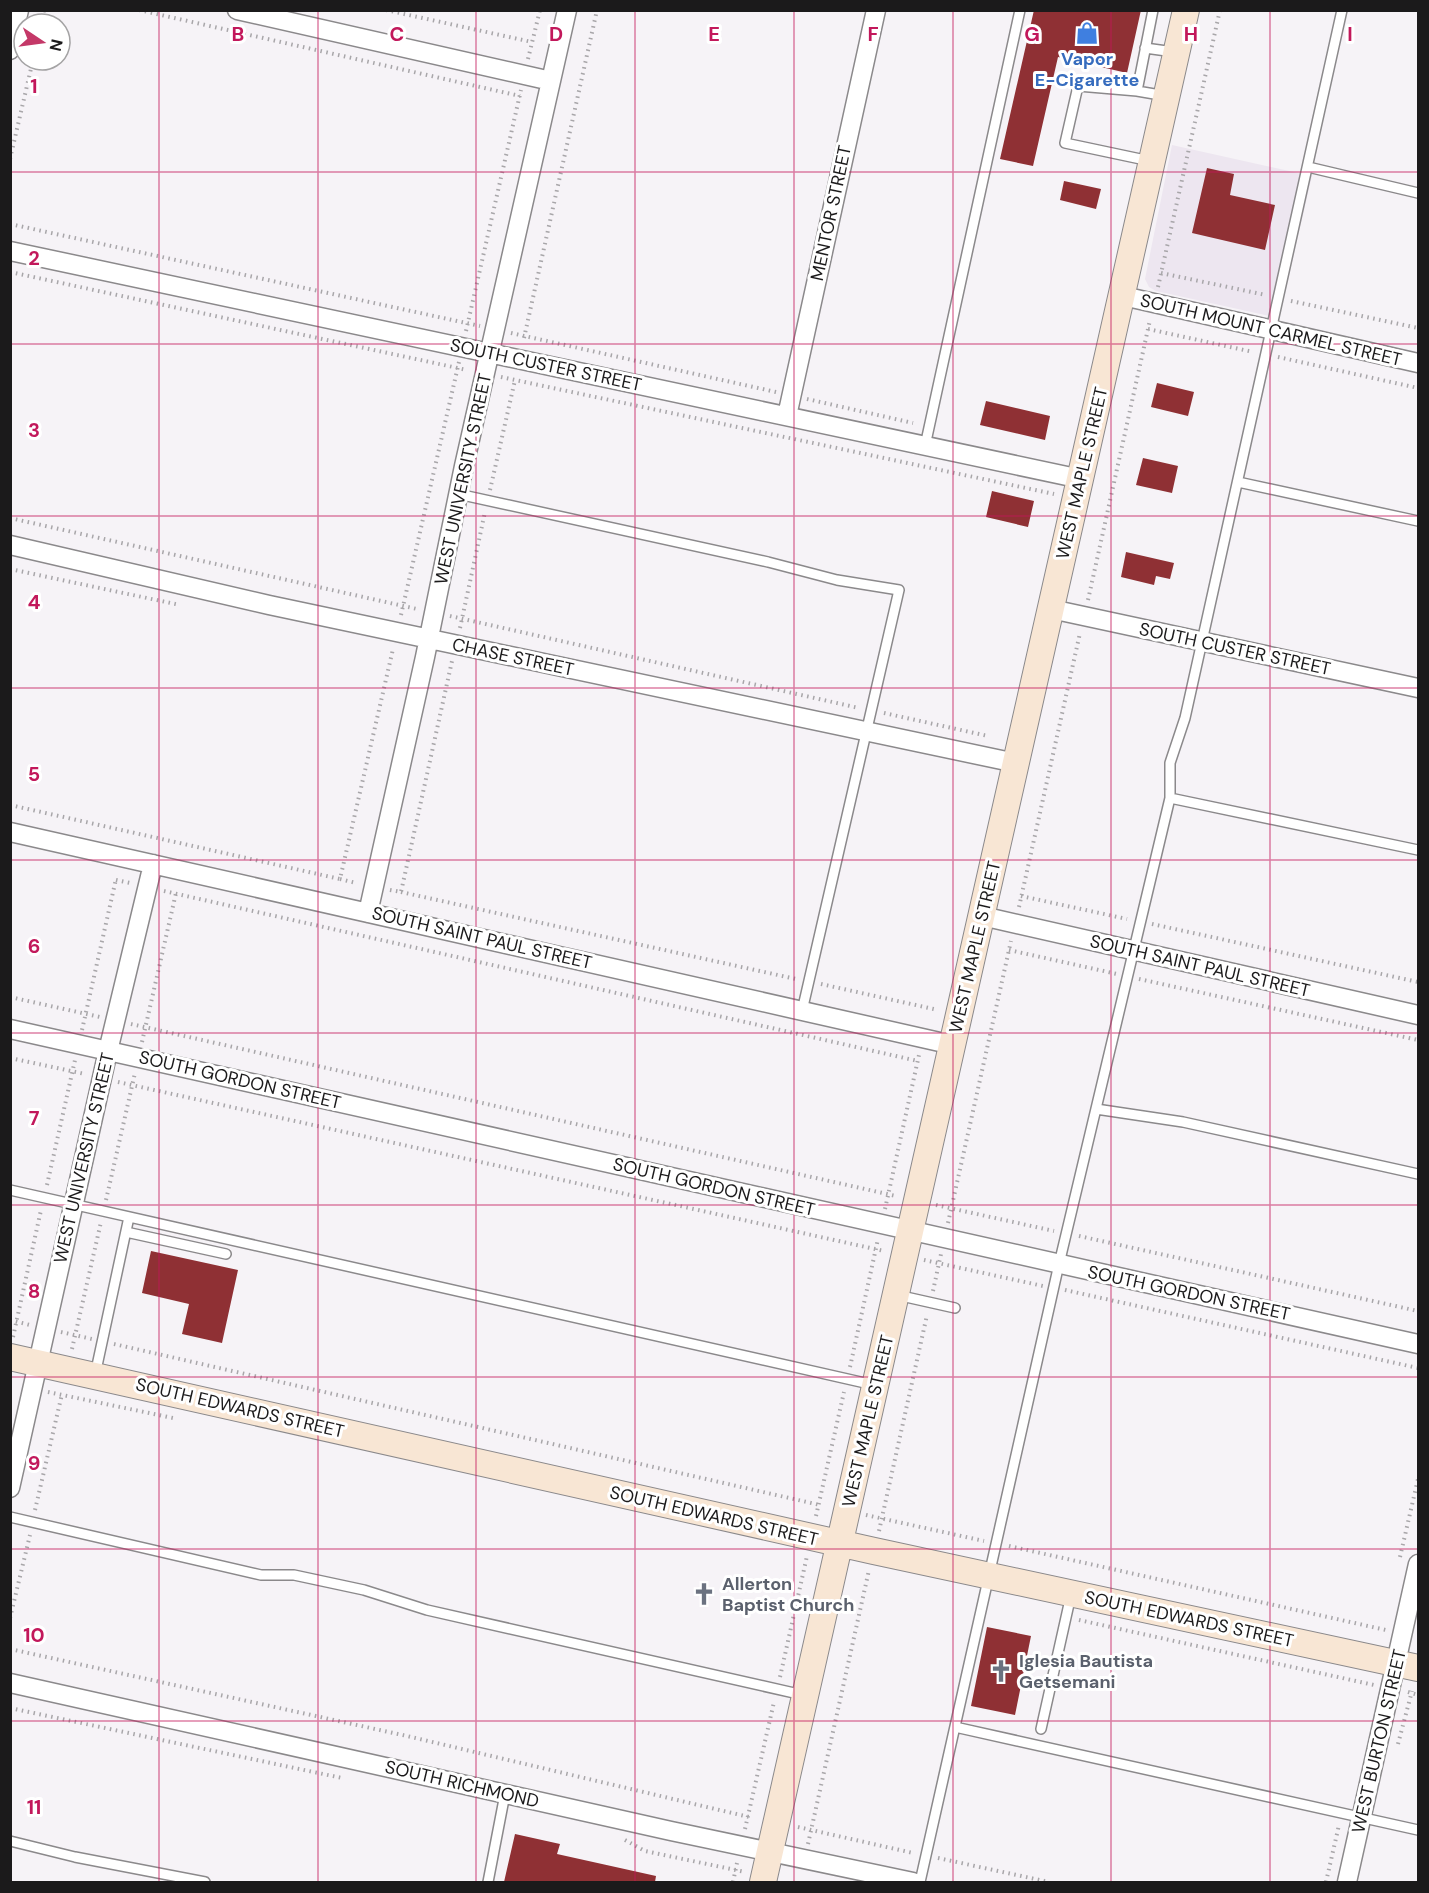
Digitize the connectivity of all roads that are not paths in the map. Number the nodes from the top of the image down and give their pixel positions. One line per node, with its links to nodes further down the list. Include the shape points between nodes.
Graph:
1 (19, 10): 10 (street)
2 (237, 10): 12 (street)
3 (567, 10): 12 (street, WEST UNIVERSITY STREET)
4 (876, 10): 23 (street, MENTOR STREET)
5 (1020, 10): 24 (lane)
6 (1153, 10): 9 (lane)
7 (1186, 10): 11 (street, WEST MAPLE STREET)
8 (1342, 10): 16 (lane)
9 (1145, 48): 11 (lane); 13 (lane)
10 (10, 50)
11 (1177, 52): 14 (street, WEST MAPLE STREET)
12 (551, 81): 21 (street, WEST UNIVERSITY STREET)
13 (1137, 91): 14 (lane); 15 (lane, via 1078,86 1065,143)
14 (1167, 96): 15 (street, WEST MAPLE STREET)
15 (1152, 162): 19 (street, WEST MAPLE STREET)
16 (1308, 167): 17 (lane); 20 (lane)
17 (1419, 193)
18 (10, 251): 21 (street, SOUTH CUSTER STREET)
19 (1123, 296): 20 (street, SOUTH MOUNT CARMEL STREET); 25 (street, WEST MAPLE STREET)
20 (1271, 330): 22 (street, SOUTH MOUNT CARMEL STREET); 26 (lane)
21 (490, 353): 23 (street, SOUTH CUSTER STREET); 27 (street, WEST UNIVERSITY STREET)
22 (1419, 363)
23 (787, 416): 24 (street, SOUTH CUSTER STREET)
24 (925, 446): 25 (street, SOUTH CUSTER STREET)
25 (1070, 476): 30 (street, WEST MAPLE STREET)
26 (1238, 482): 28 (lane); 32 (lane)
27 (458, 494): 31 (street, WEST UNIVERSITY STREET); 34 (lane, via 837,580 899,590)
28 (1419, 521)
29 (10, 545): 31 (street, CHASE STREET)
30 (1051, 609): 32 (street, SOUTH CUSTER STREET); 35 (street, WEST MAPLE STREET)
31 (429, 639): 34 (street, CHASE STREET); 40 (street, WEST UNIVERSITY STREET)
32 (1201, 642): 33 (street, SOUTH CUSTER STREET); 36 (lane, via 1185,718 1170,763)
33 (1419, 688)
34 (866, 732): 35 (street, CHASE STREET); 43 (lane)
35 (1005, 761): 41 (street, WEST MAPLE STREET)
36 (1170, 798): 38 (lane); 42 (lane)
37 (10, 832): 39 (street, SOUTH SAINT PAUL STREET)
38 (1419, 850)
39 (153, 864): 40 (street, SOUTH SAINT PAUL STREET); 47 (street, WEST UNIVERSITY STREET)
40 (368, 913): 43 (street, SOUTH SAINT PAUL STREET)
41 (982, 916): 42 (street, SOUTH SAINT PAUL STREET); 46 (street, WEST MAPLE STREET)
42 (1133, 951): 44 (street, SOUTH SAINT PAUL STREET); 48 (lane)
43 (802, 1011): 46 (street, SOUTH SAINT PAUL STREET)
44 (1419, 1015)
45 (10, 1029): 47 (street, SOUTH GORDON STREET)
46 (953, 1045): 54 (street, WEST MAPLE STREET)
47 (108, 1051): 51 (street, WEST UNIVERSITY STREET); 54 (street, SOUTH GORDON STREET, via 881,1225)
48 (1096, 1109): 49 (lane, via 1183,1122); 56 (lane)
49 (1419, 1174)
50 (10, 1190): 51 (lane)
51 (74, 1204): 52 (lane); 61 (street, WEST UNIVERSITY STREET)
52 (129, 1217): 53 (lane); 63 (lane)
53 (126, 1232): 55 (lane); 62 (lane)
54 (908, 1244): 56 (street, SOUTH GORDON STREET, via 944,1239); 57 (street, WEST MAPLE STREET)
55 (226, 1254)
56 (1059, 1264): 59 (street, SOUTH GORDON STREET); 68 (lane)
57 (897, 1295): 58 (lane); 63 (street, WEST MAPLE STREET)
58 (955, 1308)
59 (1419, 1344)
60 (10, 1357): 61 (street, SOUTH EDWARDS STREET)
61 (38, 1363): 62 (street, SOUTH EDWARDS STREET); 64 (street, WEST UNIVERSITY STREET)
62 (95, 1375): 66 (street, SOUTH EDWARDS STREET, via 804,1551)
63 (876, 1386): 66 (street, WEST MAPLE STREET)
64 (10, 1488)
65 (10, 1517): 72 (lane, via 261,1575 294,1575 364,1590 427,1610)
66 (837, 1555): 68 (street, SOUTH EDWARDS STREET); 72 (street, WEST MAPLE STREET)
67 (1419, 1564): 70 (street, WEST BURTON STREET, via 1404,1634)
68 (989, 1577): 69 (street, SOUTH EDWARDS STREET); 73 (lane)
69 (1068, 1606): 70 (street, SOUTH EDWARDS STREET); 74 (lane)
70 (1408, 1666): 76 (street, WEST BURTON STREET, via 1391,1689)
71 (10, 1683): 75 (street, SOUTH RICHMOND)
72 (805, 1696): 79 (street, WEST MAPLE STREET)
73 (955, 1727): 76 (lane); 84 (lane)
74 (1041, 1729)
75 (505, 1794): 79 (street, SOUTH RICHMOND); 81 (lane)
76 (1362, 1818): 77 (lane); 85 (street, WEST BURTON STREET)
77 (1419, 1830)
78 (10, 1841): 80 (lane)
79 (770, 1852): 82 (street, WEST MAPLE STREET); 83 (street, SOUTH RICHMOND)
80 (205, 1882)
81 (488, 1882)
82 (763, 1882)
83 (913, 1882)
84 (920, 1882)
85 (1347, 1882)

